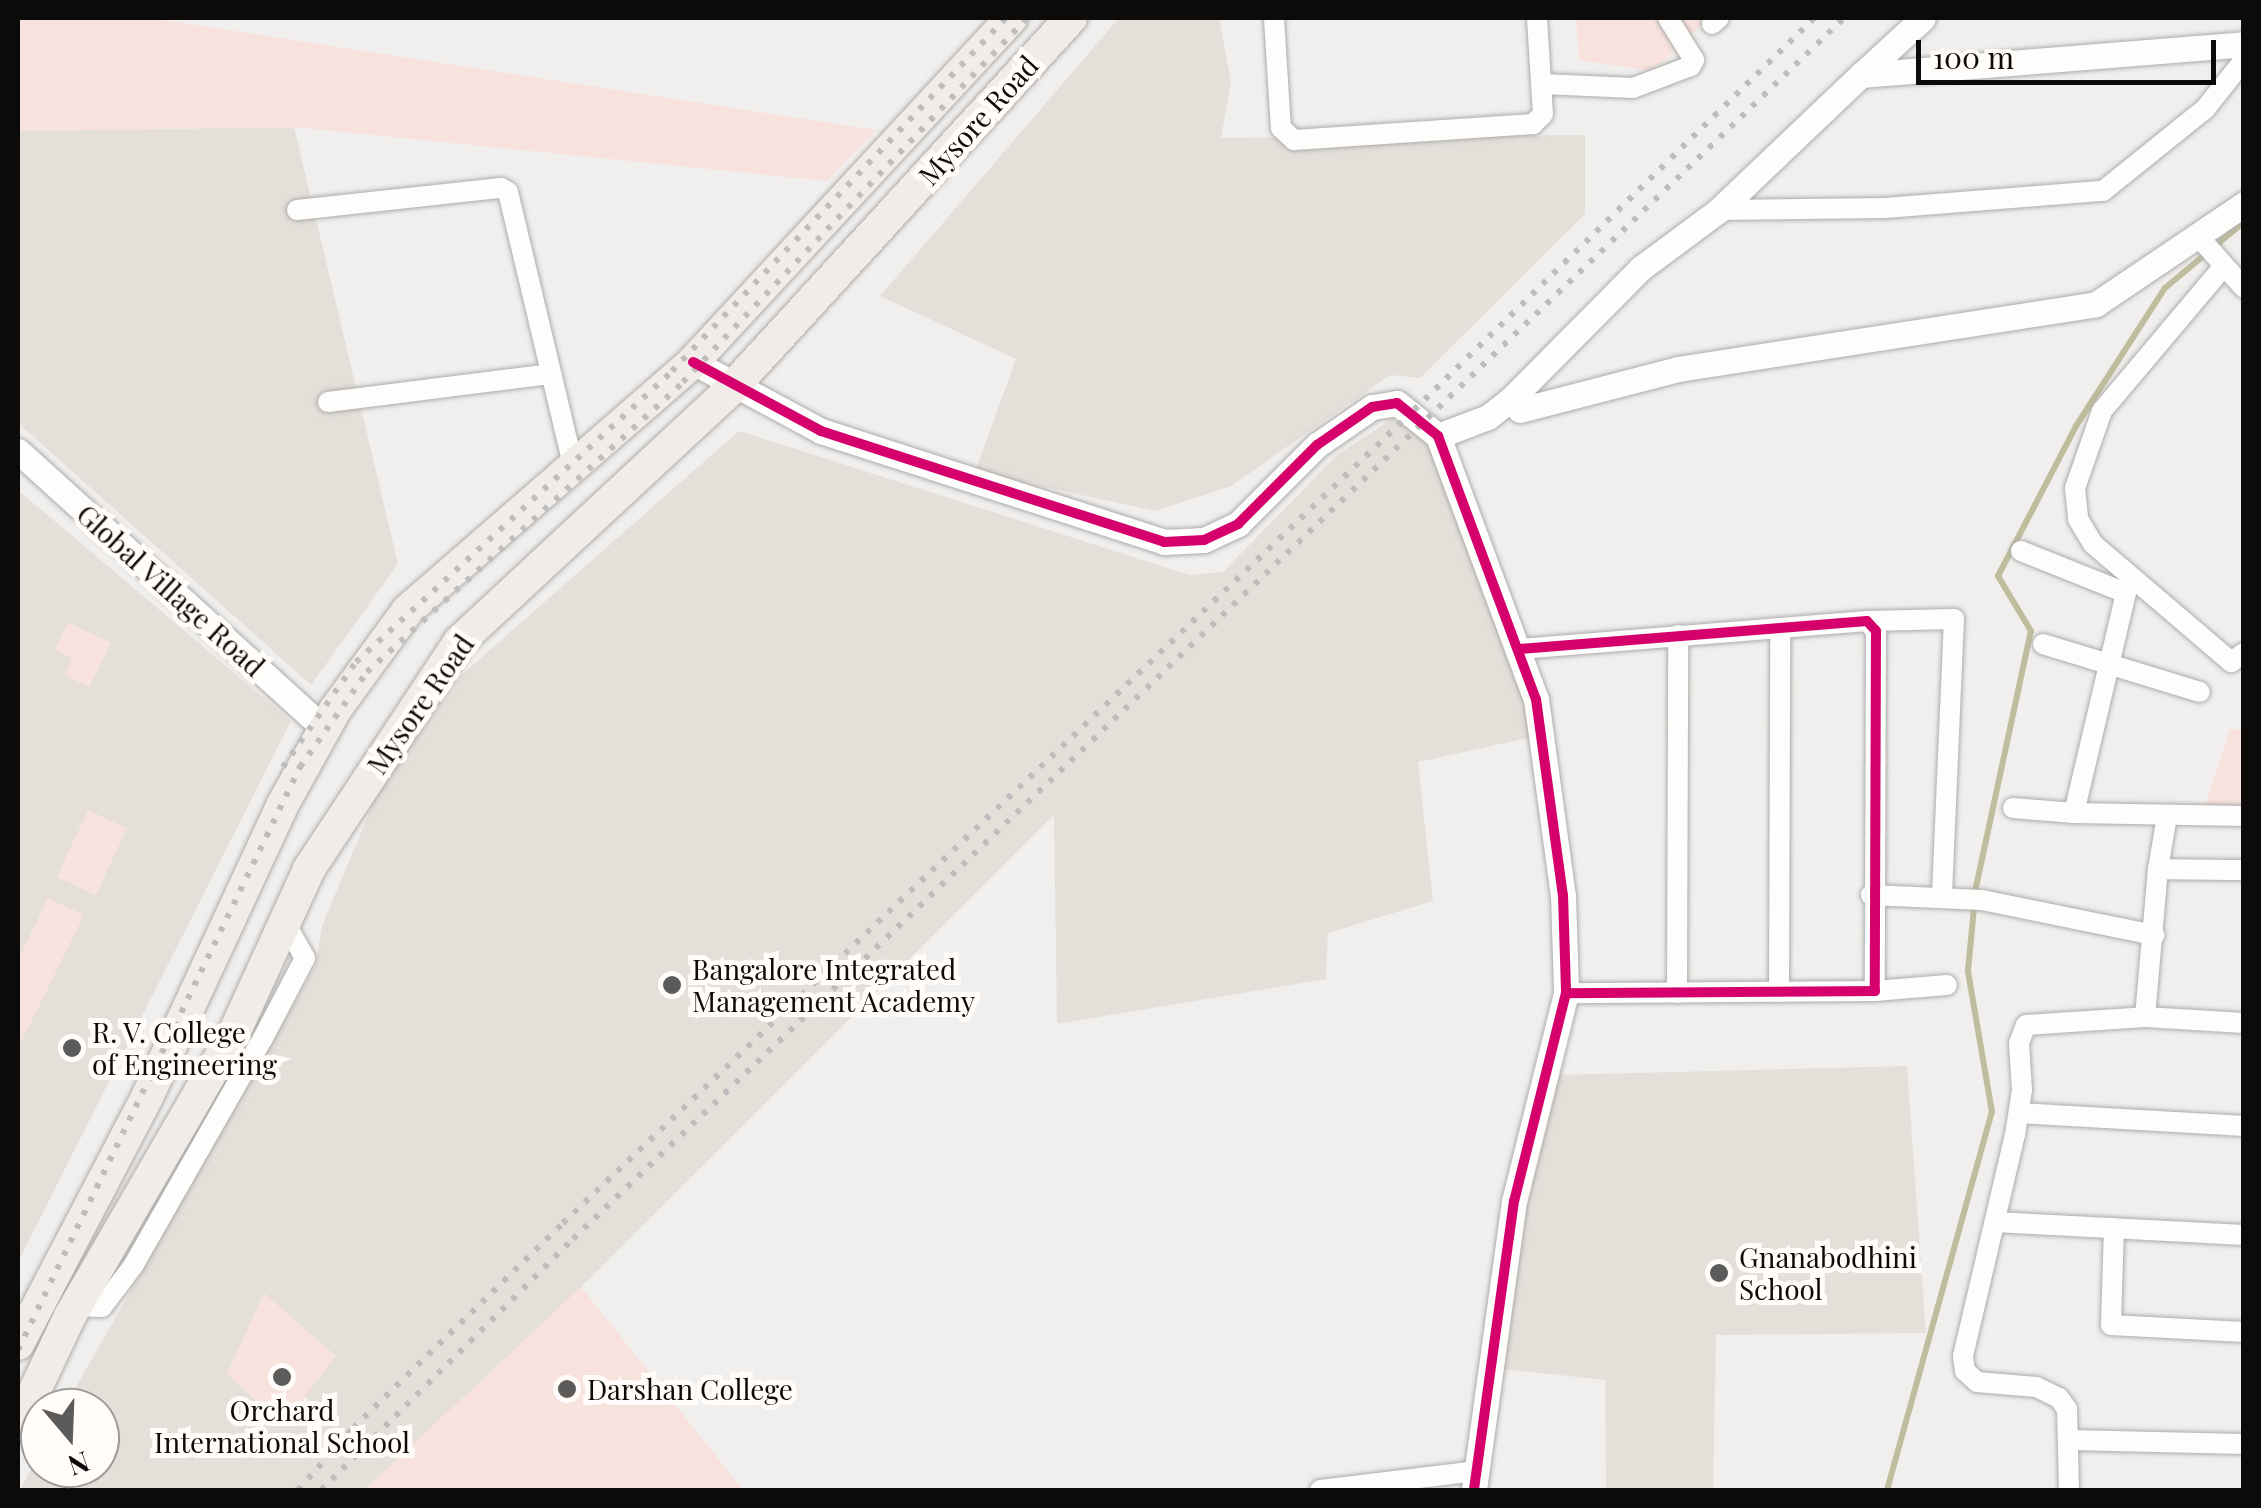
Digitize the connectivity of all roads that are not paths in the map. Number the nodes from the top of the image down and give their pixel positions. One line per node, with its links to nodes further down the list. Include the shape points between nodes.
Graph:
1 (1012, 18): 19 (highway, Mysore Road)
2 (1071, 18): 21 (highway, Mysore Road)
3 (1274, 18): 10 (street, via 1281,128 1294,140 1532,124 1543,114)
4 (1537, 18): 10 (street)
5 (1668, 18): 10 (street, via 1694,60 1691,66 1633,88)
6 (1923, 18): 9 (street)
7 (2244, 44): 9 (street)
8 (2244, 60): 13 (street, via 2205,108 2103,191 1885,208)
9 (1861, 76): 13 (street)
10 (1543, 84)
11 (2244, 204): 14 (street)
12 (297, 210): 20 (street, via 508,192)
13 (1719, 210): 15 (street)
14 (2202, 242): 16 (street); 23 (street, via 2096,304 1678,370)
15 (1660, 260): 23 (street, via 1651,280); 24 (street, via 1641,268 1510,400 1488,417)
16 (2221, 269): 17 (street); 18 (street); 33 (street, via 2102,411 2085,444 2075,488 2078,519 2093,544 2231,662)
17 (2244, 288)
18 (2244, 302)
19 (693, 362): 21 (street); 26 (highway, Mysore Road)
20 (551, 374): 22 (street); 26 (street)
21 (732, 388): 24 (street, via 820,431 1164,542 1204,540 1238,524 1317,445 1372,406 1398,403 1414,410); 60 (highway, Mysore Road, via 459,642 310,869 235,1031 76,1306)
22 (328, 402)
23 (1520, 410): 24 (street, via 1484,434 1462,440)
24 (1438, 436): 32 (street)
25 (18, 451): 36 (street, Global Village Road)
26 (574, 469): 36 (highway, Mysore Road, via 408,610)
27 (2022, 551): 34 (street, via 2126,592)
28 (1868, 621): 29 (street); 43 (street, via 1876,630); 44 (street, via 1954,619)
29 (1780, 629): 30 (street); 47 (street)
30 (1678, 635): 32 (street); 50 (street)
31 (2044, 644): 34 (street)
32 (1520, 648): 49 (street, via 1536,698 1560,876)
33 (2244, 653)
34 (2111, 666): 35 (street); 38 (street)
35 (2200, 692)
36 (325, 729): 59 (highway, Mysore Road)
37 (2014, 808): 38 (street)
38 (2074, 813): 39 (street)
39 (2167, 816): 40 (street); 41 (street)
40 (2244, 816)
41 (2158, 869): 42 (street); 45 (street)
42 (2244, 870)
43 (1871, 894): 44 (street); 48 (street)
44 (1942, 898): 45 (street)
45 (2154, 936): 51 (street)
46 (1947, 985): 48 (street)
47 (1779, 992): 48 (street); 50 (street)
48 (1874, 992)
49 (1566, 993): 50 (street); 63 (street, via 1514,1201)
50 (1677, 993)
51 (2146, 1017): 52 (street); 53 (street, via 2026,1025 2019,1043)
52 (2244, 1023)
53 (2019, 1113): 54 (street); 55 (street)
54 (2244, 1126)
55 (1994, 1222): 56 (street); 61 (street, via 1964,1371 1977,1382 2036,1387 2059,1398 2068,1409)
56 (2114, 1228): 57 (street); 58 (street, via 2111,1325)
57 (2244, 1236)
58 (2244, 1332)
59 (18, 1344)
60 (18, 1426)
61 (2069, 1440): 62 (street); 66 (street)
62 (2244, 1444)
63 (1475, 1480): 64 (street)
64 (1354, 1488): 65 (street)
65 (1320, 1490)
66 (2068, 1490)

